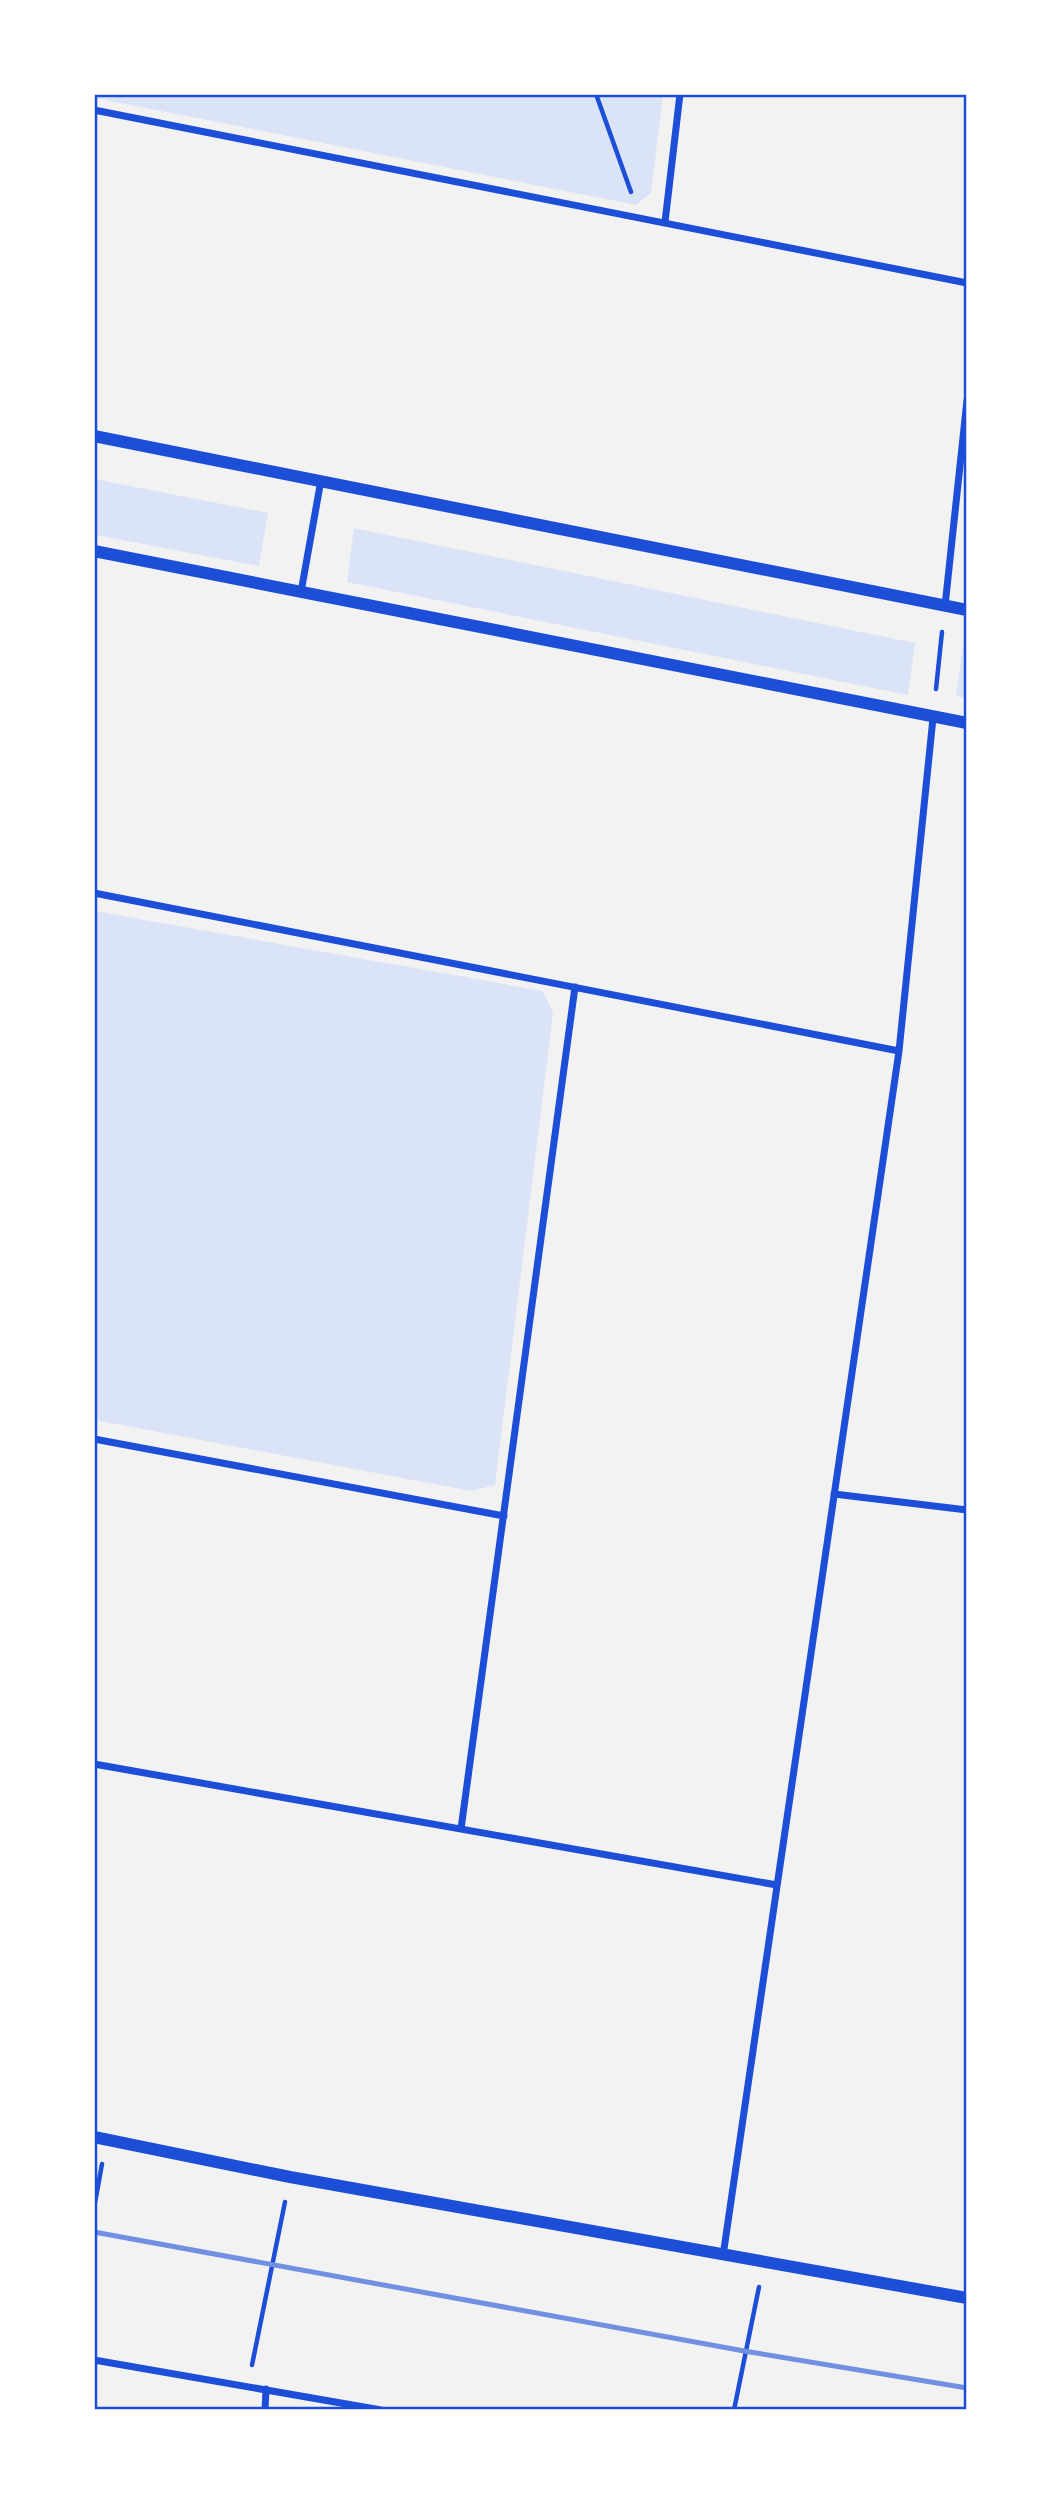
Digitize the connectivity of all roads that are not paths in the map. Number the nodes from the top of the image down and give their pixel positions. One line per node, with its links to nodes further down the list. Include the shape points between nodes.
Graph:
1 (680, 94): 3 (street)
2 (94, 110): 3 (street)
3 (665, 222): 4 (street)
4 (967, 283)
5 (967, 400): 10 (street)
6 (94, 436): 7 (street)
7 (321, 479): 9 (street); 10 (street)
8 (94, 551): 9 (street)
9 (301, 592): 12 (street)
10 (944, 607): 11 (street)
11 (967, 610)
12 (933, 718): 13 (street); 16 (street)
13 (967, 723)
14 (94, 893): 15 (street)
15 (575, 987): 16 (street); 20 (street)
16 (899, 1051): 18 (street)
17 (94, 1439): 20 (street)
18 (834, 1493): 19 (street); 23 (street)
19 (967, 1510)
20 (503, 1516): 22 (street)
21 (94, 1764): 22 (street)
22 (461, 1829): 23 (street)
23 (777, 1885): 25 (street)
24 (101, 2138): 25 (street)
25 (723, 2256): 26 (street)
26 (967, 2298)
27 (94, 2360): 28 (street)
28 (266, 2389): 29 (street); 30 (street)
29 (265, 2410)
30 (381, 2410)

